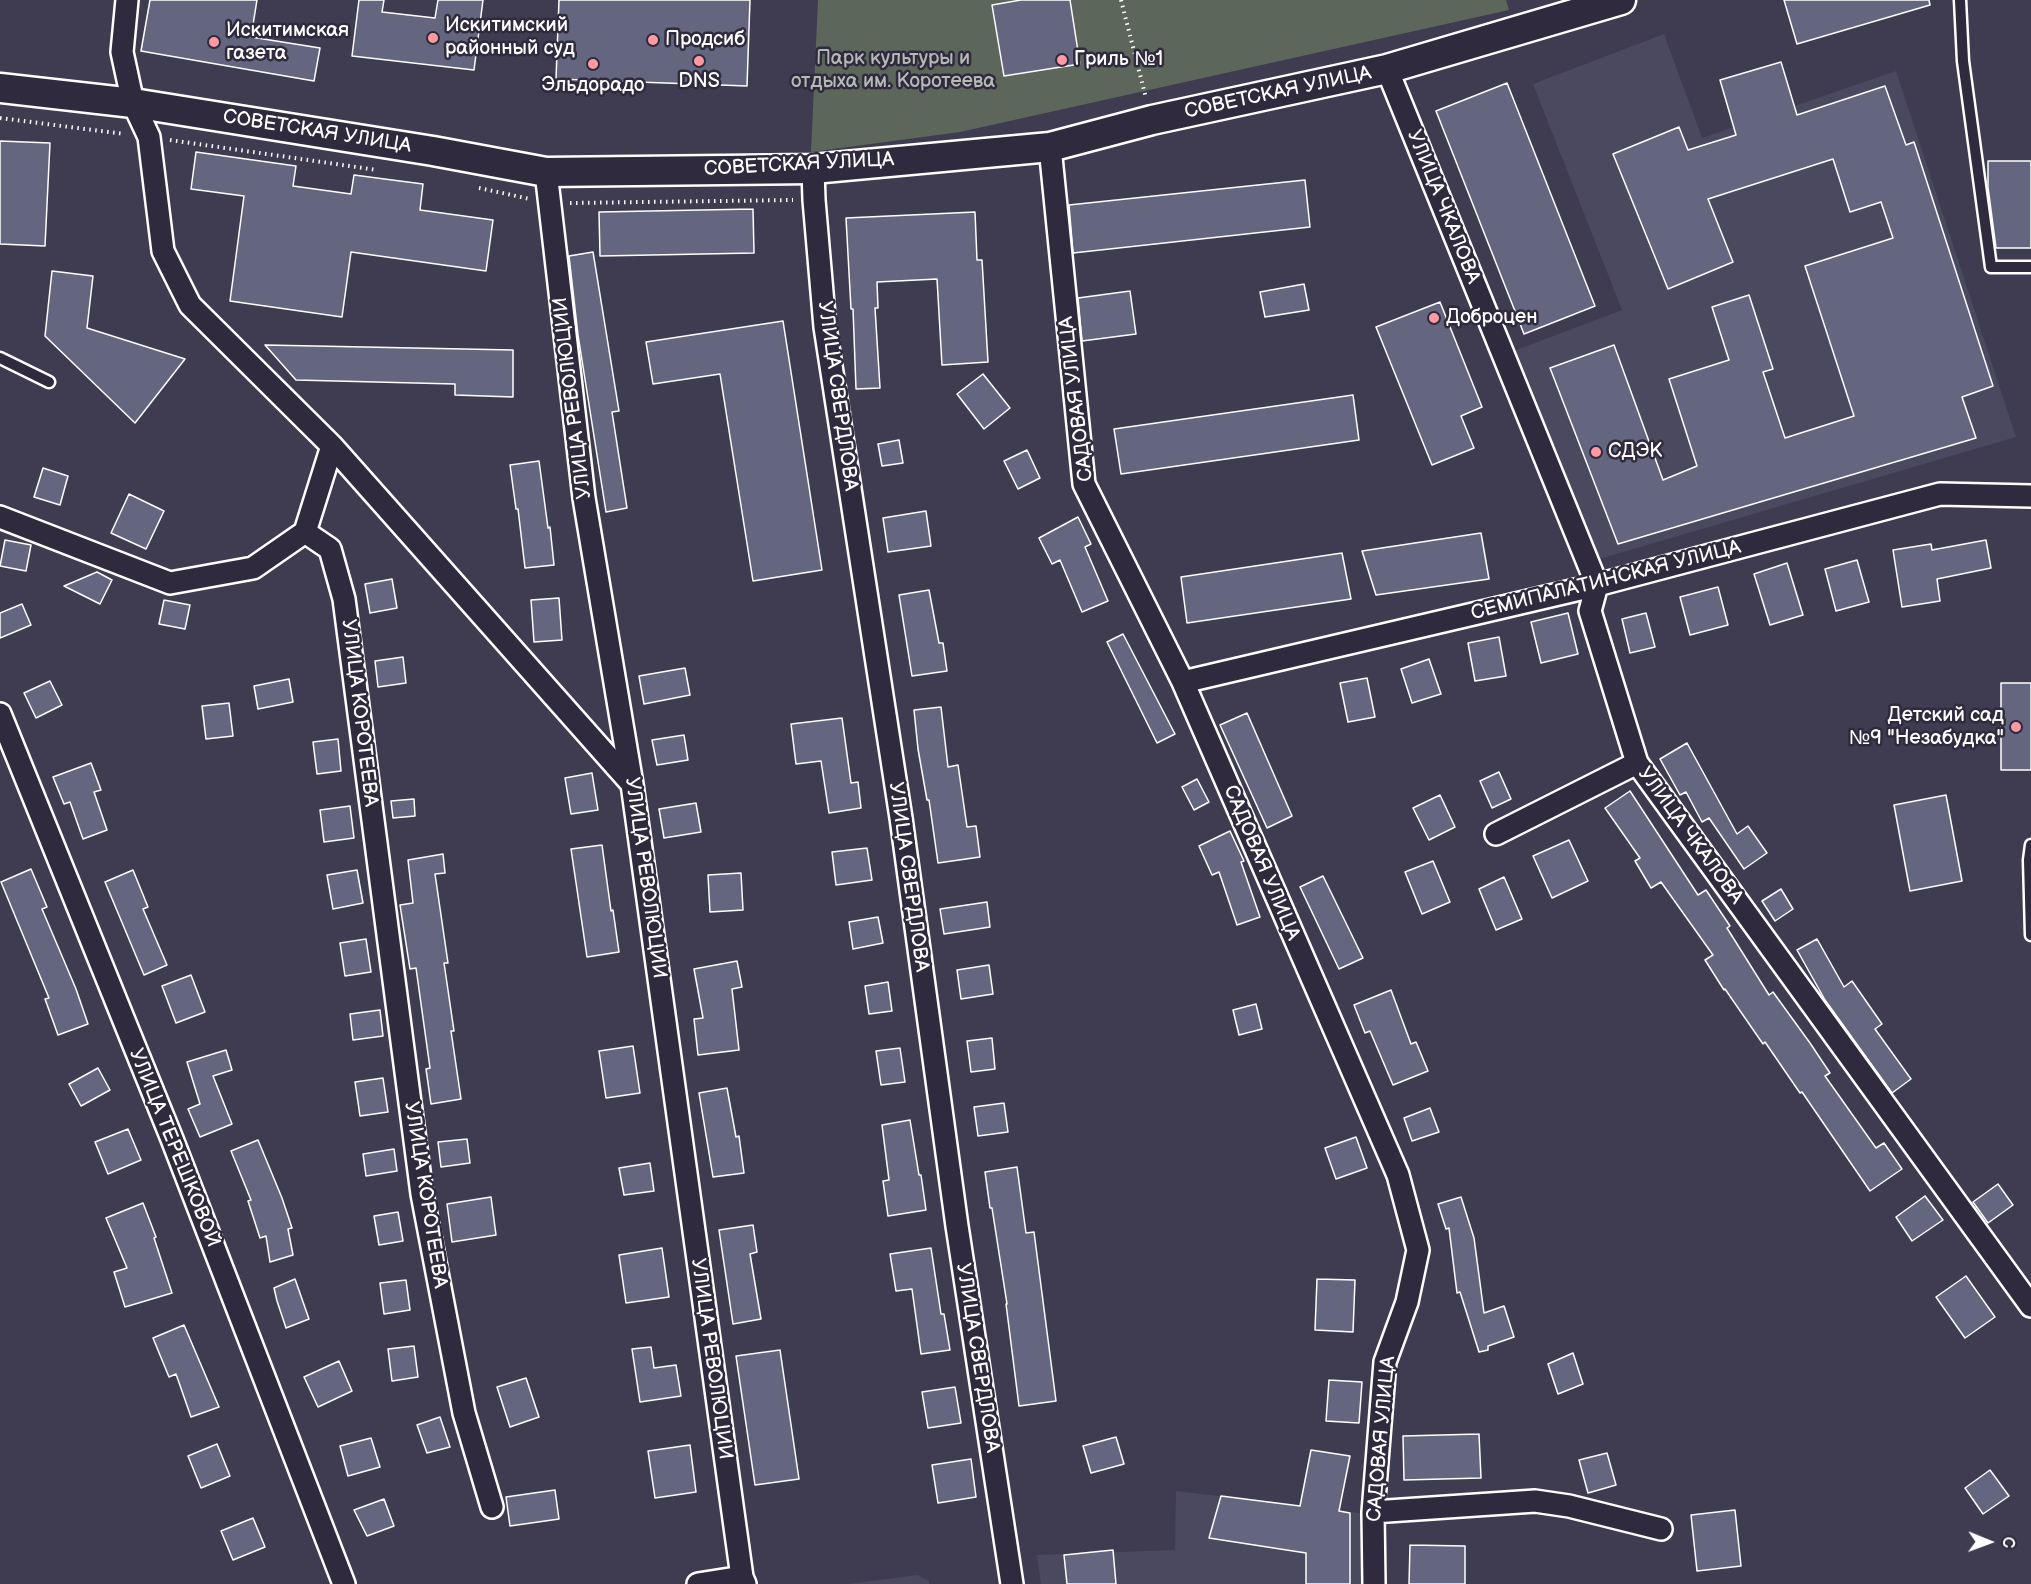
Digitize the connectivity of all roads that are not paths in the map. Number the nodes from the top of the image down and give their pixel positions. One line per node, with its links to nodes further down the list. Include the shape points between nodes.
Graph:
1 (127, 0): 6 (street, via 122,52)
2 (1621, 0): 4 (main road, СОВЕТСКАЯ УЛИЦА)
3 (1960, 0): 10 (lane, via 1963,62 1992,267)
4 (1387, 69): 7 (main road, СОВЕТСКАЯ УЛИЦА, via 1152,120); 17 (street, УЛИЦА ЧКАЛОВА)
5 (0, 88): 6 (main road, СОВЕТСКАЯ УЛИЦА)
6 (133, 103): 9 (main road, СОВЕТСКАЯ УЛИЦА); 13 (street, via 149,137 163,251 190,305)
7 (1050, 147): 8 (main road, СОВЕТСКАЯ УЛИЦА); 18 (street, САДОВАЯ УЛИЦА, via 1084,484)
8 (813, 169): 9 (main road, СОВЕТСКАЯ УЛИЦА); 32 (street, УЛИЦА СВЕРДЛОВА, via 825,327)
9 (546, 172): 21 (street, УЛИЦА РЕВОЛЮЦИИ, via 584,498)
10 (2031, 267)
11 (0, 358): 12 (lane)
12 (49, 382)
13 (332, 446): 16 (street); 21 (street)
14 (2031, 496): 17 (street, СЕМИПАЛАТИНСКАЯ УЛИЦА, via 1940,494)
15 (0, 517): 16 (street, via 170,583 253,568)
16 (305, 532): 26 (street, УЛИЦА КОРОТЕЕВА, via 330,549 345,599 422,1194 464,1413)
17 (1597, 585): 18 (street, СЕМИПАЛАТИНСКАЯ УЛИЦА); 20 (street, УЛИЦА ЧКАЛОВА, via 1590,611)
18 (1183, 682): 27 (street, САДОВАЯ УЛИЦА, via 1398,1175 1418,1250 1407,1302 1385,1362)
19 (0, 714): 30 (street, УЛИЦА ТЕРЕШКОВОЙ, via 172,1139)
20 (1637, 763): 22 (street); 25 (street, УЛИЦА ЧКАЛОВА)
21 (632, 784): 29 (street, УЛИЦА РЕВОЛЮЦИИ)
22 (1496, 834)
23 (2031, 845): 24 (lane)
24 (2031, 935)
25 (2031, 1306)
26 (492, 1507)
27 (1373, 1512): 28 (street, via 1536,1502 1569,1506); 33 (street, САДОВАЯ УЛИЦА)
28 (1661, 1529)
29 (743, 1580): 31 (street)
30 (344, 1584)
31 (698, 1584)
32 (1012, 1584)
33 (1374, 1584)

